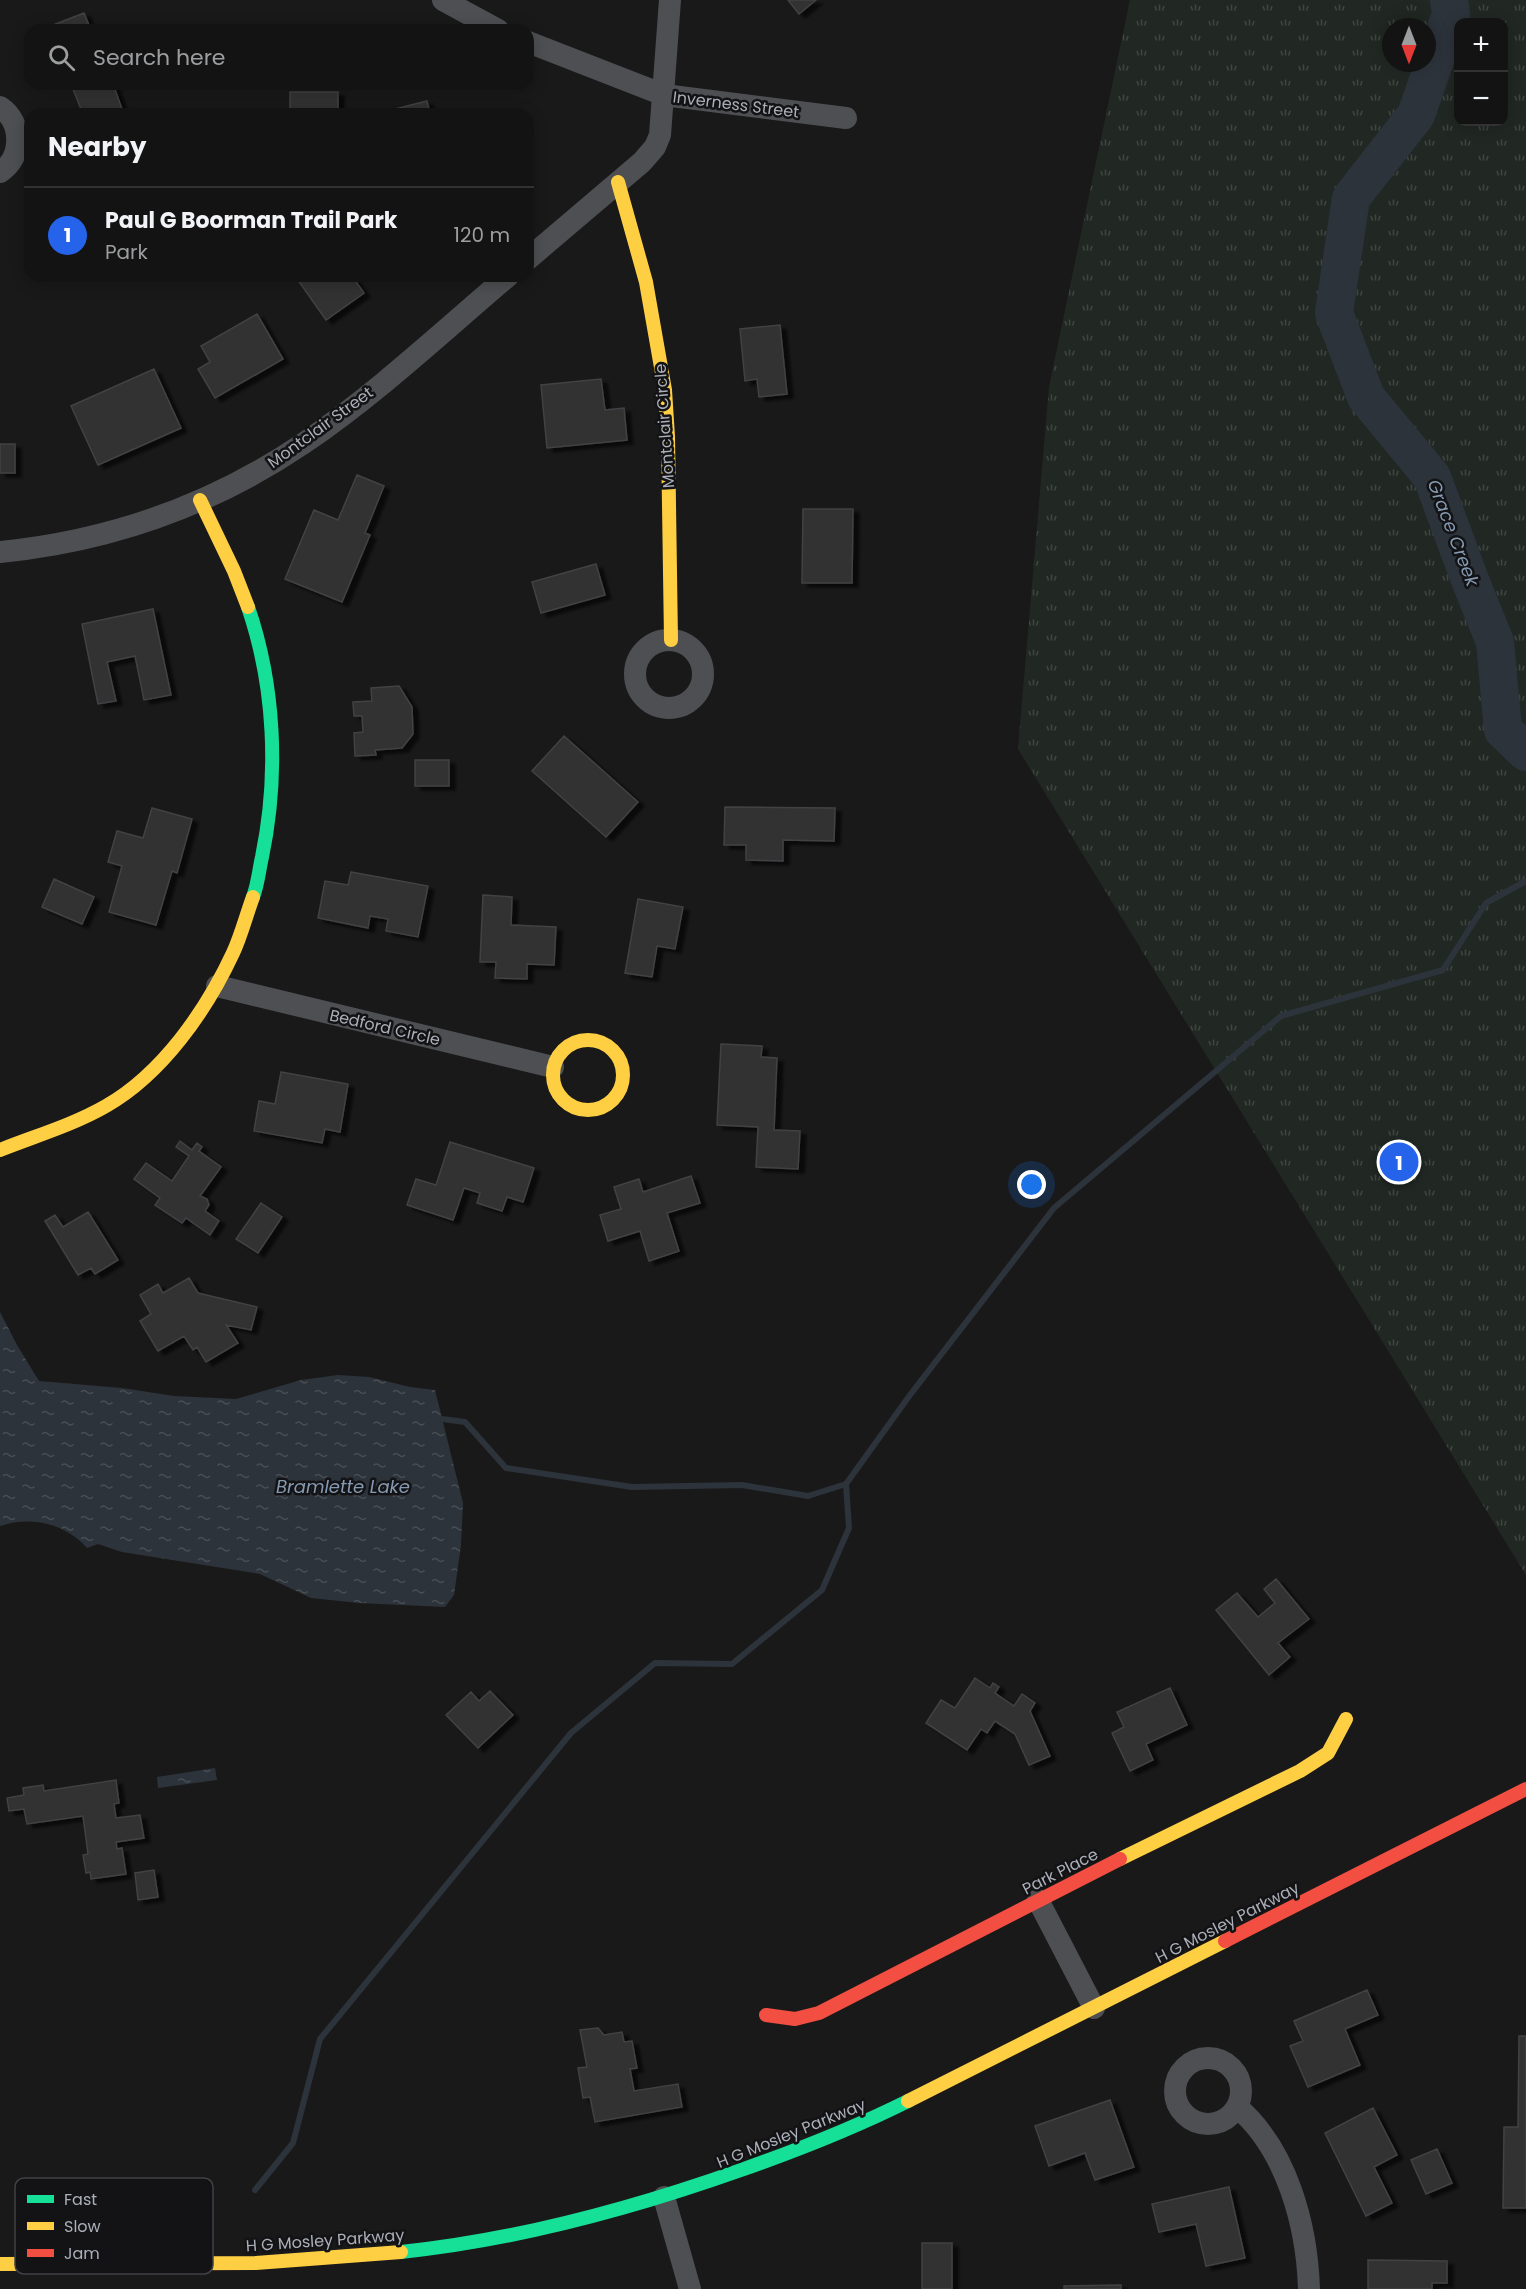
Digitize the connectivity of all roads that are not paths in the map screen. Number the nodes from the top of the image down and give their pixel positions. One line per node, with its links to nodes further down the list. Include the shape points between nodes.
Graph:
1 (442, 0): 3 (street)
2 (670, 0): 5 (street)
3 (487, 24)
4 (534, 44): 5 (street, Inverness Street)
5 (664, 95): 7 (street, Inverness Street); 9 (street, via 655,147)
6 (0, 107): 8 (street, via 11,118 18,140 12,161)
7 (846, 118)
8 (0, 172)
9 (618, 182): 10 (street); 14 (street, Montclair Circle, via 646,282 665,390)
10 (534, 254)
11 (501, 282): 12 (street, Montclair Street, via 305,442)
12 (200, 500): 13 (street, Montclair Street, via 98,537); 15 (street, via 253,620 266,673 273,755 270,810 260,871 236,945)
13 (0, 552)
14 (671, 639)
15 (217, 986): 16 (street, Bedford Circle); 17 (street, via 177,1044 128,1091 83,1117)
16 (554, 1067): 16 (street, via 553,1081 559,1095 569,1105 584,1110 598,1109 612,1101 623,1083 623,1068 617,1054 607,1044 593,1040 578,1041 565,1048)
17 (0, 1150)
18 (1346, 1719): 20 (street, Park Place, via 1334,1745 1312,1764)
19 (1526, 1789): 21 (street, H G Mosley Parkway)
20 (1038, 1900): 21 (street); 22 (street, Park Place, via 819,2013 795,2019)
21 (1094, 2008): 24 (street, H G Mosley Parkway, via 831,2138)
22 (766, 2015)
23 (1238, 2107): 27 (street, via 1265,2137 1292,2192)
24 (664, 2197): 25 (street, H G Mosley Parkway, via 562,2224 421,2249); 26 (street)
25 (213, 2264)
26 (690, 2289)
27 (1309, 2289)

